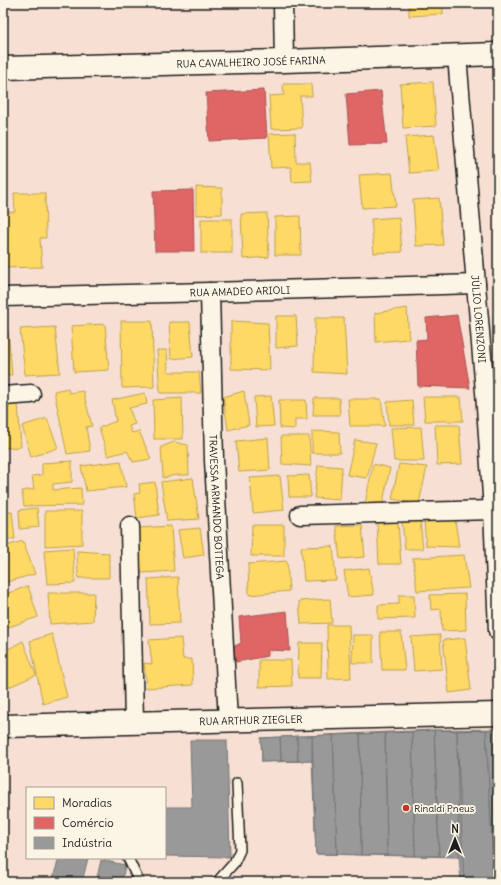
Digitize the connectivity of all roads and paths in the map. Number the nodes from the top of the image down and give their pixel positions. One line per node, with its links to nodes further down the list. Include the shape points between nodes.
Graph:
1 (283, 3): 4 (street)
2 (498, 54): 3 (main road, RUA CAVALHEIRO JOSÉ FARINA)
3 (457, 56): 4 (main road, RUA CAVALHEIRO JOSÉ FARINA); 6 (street, JÚLIO LORENZONI)
4 (284, 61): 5 (main road, RUA CAVALHEIRO JOSÉ FARINA)
5 (3, 68)
6 (476, 284): 7 (street, RUA AMADEO ARIOLI); 9 (street, JÚLIO LORENZONI)
7 (210, 292): 8 (street, RUA AMADEO ARIOLI); 17 (street, TRAVESSA ARMANDO BOTTEGA, via 214,460)
8 (3, 297)
9 (492, 392): 12 (street, JÚLIO LORENZONI)
10 (31, 394): 11 (street)
11 (3, 396)
12 (493, 510): 13 (street); 15 (street, JÚLIO LORENZONI)
13 (300, 515)
14 (130, 526): 18 (street)
15 (498, 631)
16 (498, 714): 17 (main road, RUA ARTHUR ZIEGLER)
17 (228, 721): 18 (main road, RUA ARTHUR ZIEGLER)
18 (134, 723): 19 (main road, RUA ARTHUR ZIEGLER)
19 (3, 726)
20 (237, 783): 23 (lane, via 240,850 234,863)
21 (128, 859): 22 (lane)
22 (139, 882)
23 (217, 882)

